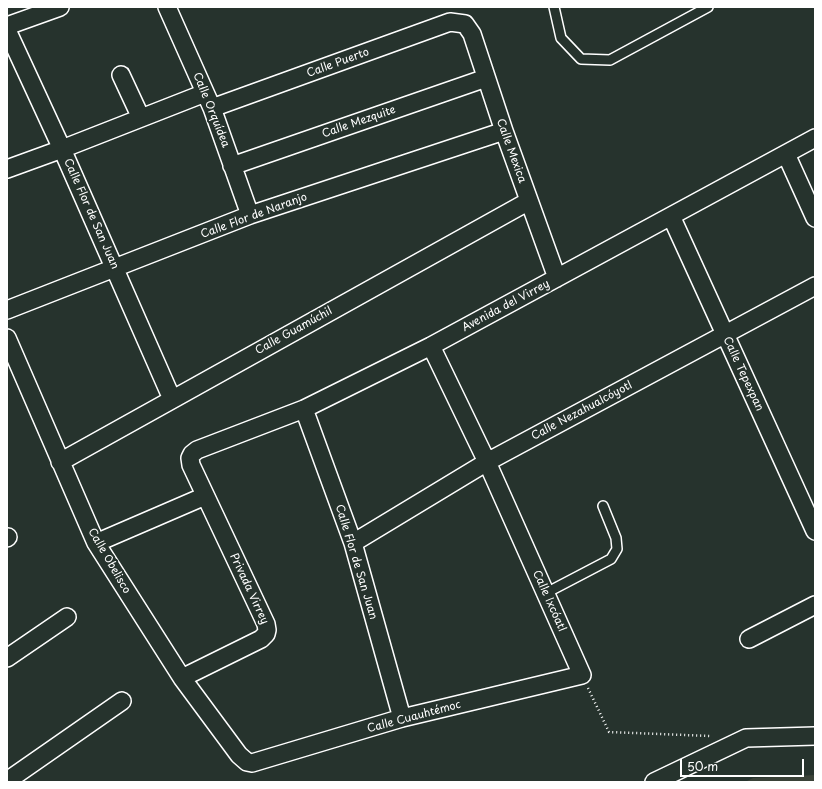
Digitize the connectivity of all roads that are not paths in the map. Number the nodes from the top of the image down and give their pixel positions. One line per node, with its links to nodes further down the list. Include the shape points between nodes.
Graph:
1 (60, 7): 6 (street)
2 (167, 7): 10 (street, Calle Orquídea)
3 (554, 7): 4 (lane, via 561,38 581,59 610,60)
4 (708, 7)
5 (465, 24): 9 (street, Calle Mexica, via 472,34); 11 (street, Calle Puerto, via 450,22)
6 (7, 26)
7 (7, 30): 15 (street, Calle Flor de San Juan)
8 (121, 75): 12 (street)
9 (486, 78): 13 (street, Calle Mexica); 17 (street, Calle Mezquite)
10 (205, 93): 11 (street, Calle Orquídea); 12 (street)
11 (212, 108): 17 (street, Calle Orquídea)
12 (141, 118): 15 (street)
13 (504, 132): 19 (street, Calle Mexica); 20 (street, Calle Flor de Naranjo)
14 (815, 138): 16 (street, Avenida del Virrey)
15 (62, 149): 18 (street); 23 (street, Calle Flor de San Juan)
16 (786, 154): 21 (street, Avenida del Virrey); 22 (street)
17 (232, 166): 20 (street, Calle Orquídea)
18 (7, 169)
19 (529, 201): 24 (street, Calle Mexica); 30 (street, Calle Guamúchil)
20 (250, 215): 23 (street, Calle Flor de Naranjo)
21 (671, 216): 24 (street, Avenida del Virrey); 27 (street, Calle Tepexpan)
22 (815, 218)
23 (114, 268): 26 (street, Calle Flor de Naranjo); 30 (street, Calle Flor de San Juan)
24 (557, 278): 29 (street, Avenida del Virrey)
25 (815, 286): 27 (street, Calle Nezahualcóyotl)
26 (7, 310)
27 (725, 335): 34 (street, Calle Nezahualcóyotl); 37 (street, Calle Tepexpan)
28 (7, 338): 33 (street, Calle Obelisco)
29 (431, 346): 31 (street, Avenida del Virrey); 34 (street, Calle Ixcóatl)
30 (172, 399): 33 (street, Calle Guamúchil)
31 (304, 409): 32 (street, Avenida del Virrey, via 197,450); 39 (street, Calle Flor de San Juan)
32 (190, 458): 35 (street, Privada Virrey)
33 (60, 462): 38 (street, Calle Obelisco)
34 (487, 462): 39 (street, Calle Nezahualcóyotl); 40 (street, Calle Ixcóatl)
35 (205, 496): 38 (street); 46 (street, Privada Virrey, via 267,630 261,639)
36 (602, 506): 40 (lane, via 616,538 617,549 611,559)
37 (815, 531)
38 (96, 543): 46 (street, Calle Obelisco)
39 (353, 543): 48 (street, Calle Flor de San Juan)
40 (546, 594): 45 (street, Calle Ixcóatl)
41 (815, 605): 43 (street)
42 (67, 617): 44 (street)
43 (749, 639)
44 (7, 658)
45 (582, 675): 48 (street, Calle Cuauhtémoc)
46 (182, 678): 50 (street, Calle Obelisco, via 239,755)
47 (122, 701): 52 (street)
48 (402, 718): 50 (street, Calle Cuauhtémoc, via 257,762)
49 (815, 736): 51 (street, via 746,738)
50 (247, 762)
51 (677, 777): 53 (street)
52 (7, 781)
53 (654, 782)

